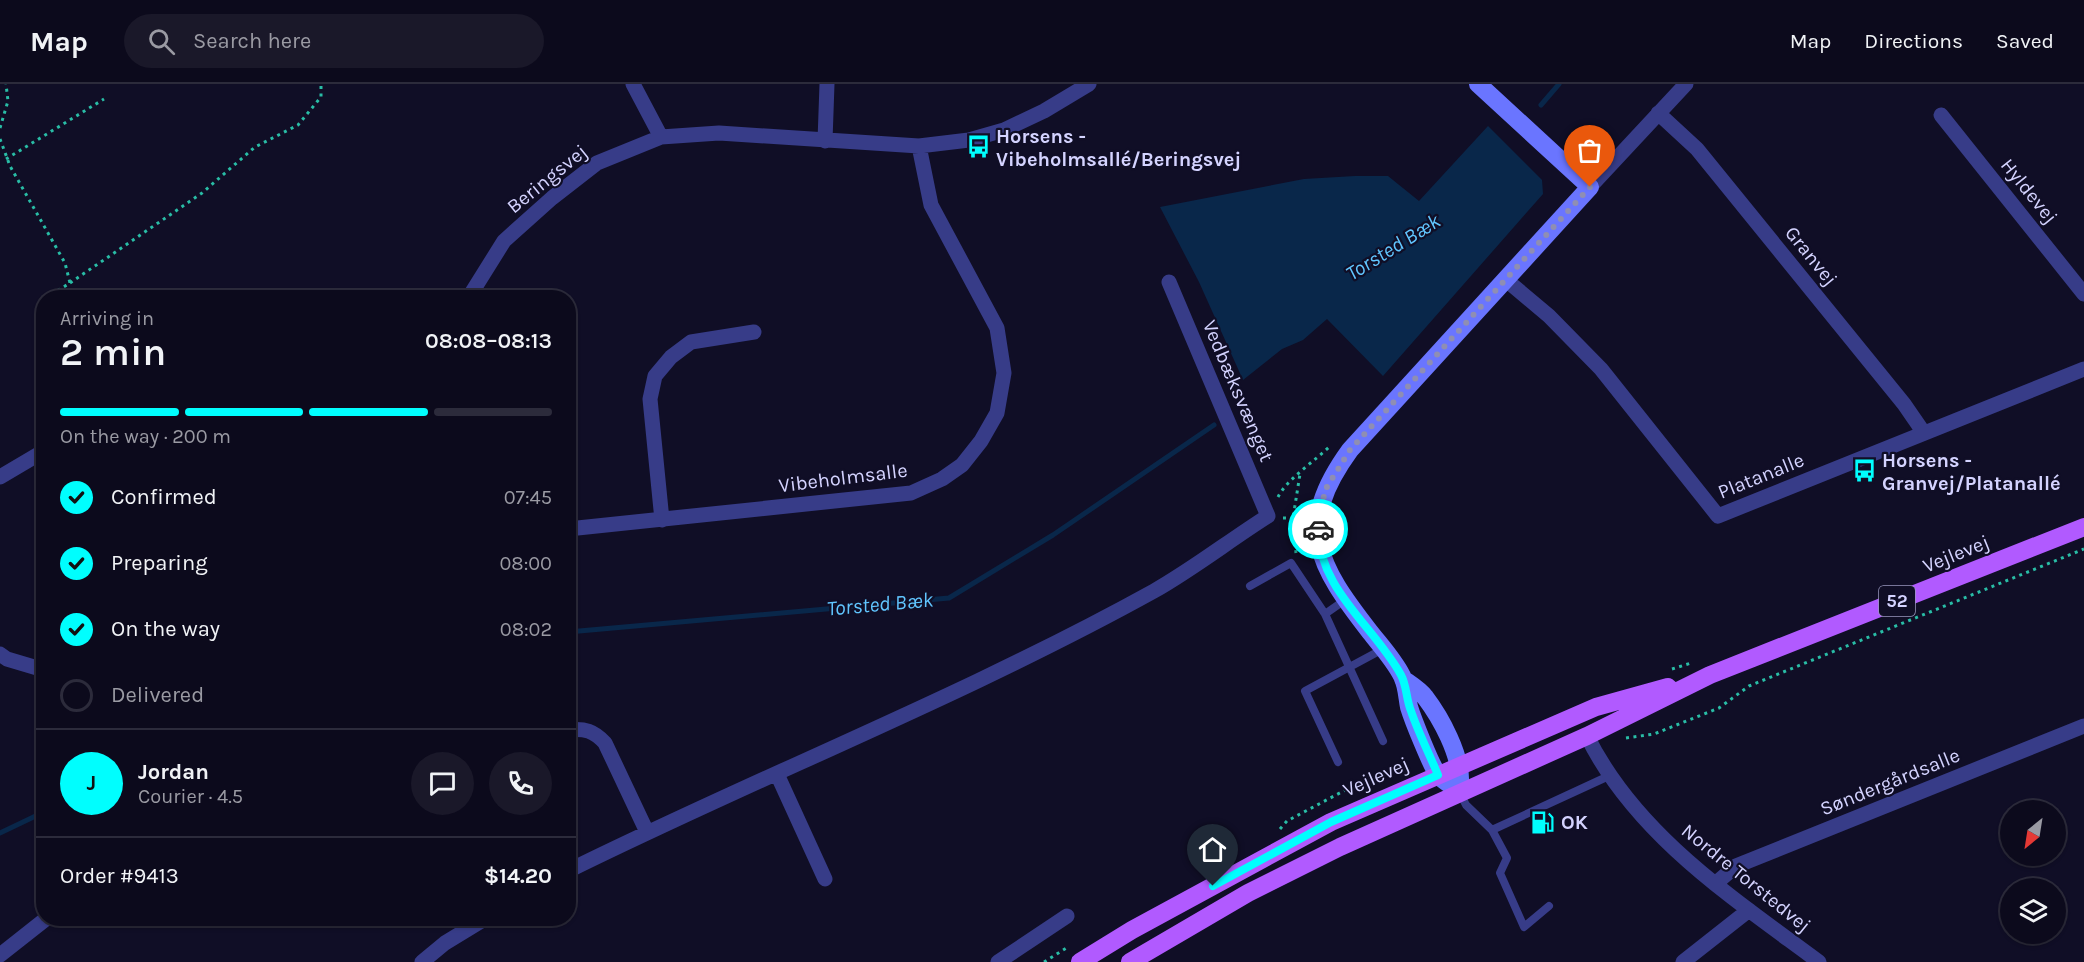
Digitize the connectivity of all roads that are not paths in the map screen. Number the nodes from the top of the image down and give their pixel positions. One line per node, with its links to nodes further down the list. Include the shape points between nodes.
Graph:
1 (633, 84): 8 (street)
2 (827, 84): 9 (street)
3 (1089, 84): 10 (street, Beringsvej, via 1004,130 969,140)
4 (1478, 84): 11 (street)
5 (1686, 84): 6 (street)
6 (1658, 113): 11 (street); 18 (street, Granvej, via 1704,158)
7 (1941, 115): 15 (street, Hyldevej)
8 (661, 137): 9 (street, Beringsvej, via 719,133); 14 (street, Beringsvej, via 597,163 552,198 504,241)
9 (825, 141): 10 (street, Beringsvej)
10 (919, 146): 21 (street, Vibeholmsalle, via 932,206 997,327 1004,373 997,413 981,441 962,465 911,493)
11 (1590, 187): 12 (street)
12 (1505, 279): 18 (street, Platanalle, via 1549,316 1601,369 1718,516); 25 (street, via 1341,447 1325,490 1318,532 1328,573)
13 (1169, 282): 39 (street, Vedbæksvænget, via 1268,516 1156,589 1049,646)
14 (473, 290)
15 (2084, 294)
16 (754, 332): 21 (street, via 690,342 655,376 650,399)
17 (2084, 369): 18 (street, Platanalle)
18 (1924, 433)
19 (36, 456): 20 (street)
20 (0, 477)
21 (662, 520): 23 (street, Vibeholmsalle)
22 (2084, 527): 31 (main road, Vejlevej / 52)
23 (576, 528)
24 (1250, 586): 26 (lane, via 1291,563)
25 (1345, 600): 26 (lane); 27 (street)
26 (1325, 614): 29 (lane)
27 (1383, 649): 29 (lane); 32 (street)
28 (0, 654): 30 (street)
29 (1349, 667): 35 (lane); 37 (lane, via 1305,691)
30 (36, 668)
31 (1710, 675): 36 (main road, Vejlevej / 52); 38 (main road, Vejlevej / 52, via 1596,707)
32 (1403, 679): 38 (street, via 1425,696); 40 (street, via 1410,709)
33 (2084, 726): 47 (street, Søndergårdsalle, via 1736,866)
34 (576, 729): 44 (street, via 583,728 605,743)
35 (1383, 741)
36 (1590, 743): 41 (street, Nordre Torstedvej); 42 (main road, Vejlevej / 52)
37 (1338, 762)
38 (1461, 765): 40 (main road, Vejlevej / 52); 42 (street)
39 (777, 774): 44 (street); 46 (street)
40 (1438, 775): 42 (street); 56 (main road, Vejlevej / 52, via 1331,822)
41 (1612, 775): 43 (lane); 47 (street, Nordre Torstedvej, via 1658,833)
42 (1459, 792): 43 (lane, via 1466,805); 57 (main road, Vejlevej / 52, via 1248,893)
43 (1492, 830): 48 (lane, via 1507,858 1500,873 1524,927)
44 (647, 832): 45 (street)
45 (576, 867)
46 (825, 879)
47 (1716, 884): 49 (street, Nordre Torstedvej)
48 (1549, 906)
49 (1749, 910): 58 (street); 59 (street, Nordre Torstedvej)
50 (1066, 916): 55 (street)
51 (37, 926): 53 (street)
52 (473, 926): 54 (street)
53 (0, 955)
54 (422, 962)
55 (998, 962)
56 (1080, 962)
57 (1130, 962)
58 (1683, 962)
59 (1818, 962)

